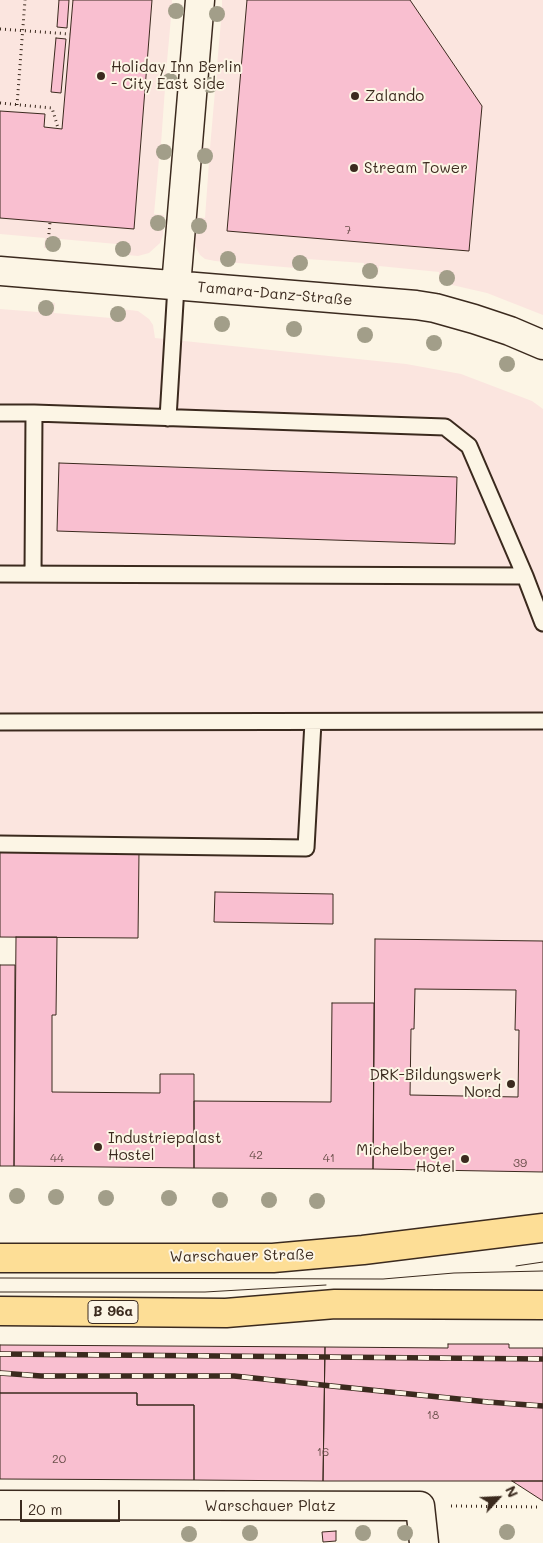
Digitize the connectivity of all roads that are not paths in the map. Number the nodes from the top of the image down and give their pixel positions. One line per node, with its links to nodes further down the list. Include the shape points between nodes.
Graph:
1 (200, 0): 3 (street)
2 (0, 271): 3 (street, Tamara-Danz-Straße)
3 (176, 286): 4 (street, Tamara-Danz-Straße, via 416,305 483,322); 7 (lane)
4 (543, 345)
5 (0, 413): 6 (lane)
6 (34, 414): 7 (lane); 9 (lane)
7 (168, 418): 10 (lane, via 445,427 469,446)
8 (0, 574): 9 (lane)
9 (33, 574): 10 (lane)
10 (525, 576): 11 (lane)
11 (543, 623)
12 (543, 721): 14 (lane)
13 (0, 722): 14 (lane)
14 (312, 722): 15 (lane, via 306,848)
15 (0, 844)
16 (543, 1228): 17 (main road, Warschauer Straße, via 273,1258)
17 (0, 1258)
18 (543, 1305): 19 (main road, B 96a, via 336,1304 226,1313)
19 (0, 1311)
20 (0, 1505): 21 (street, Warschauer Platz, via 420,1506)
21 (424, 1543)

